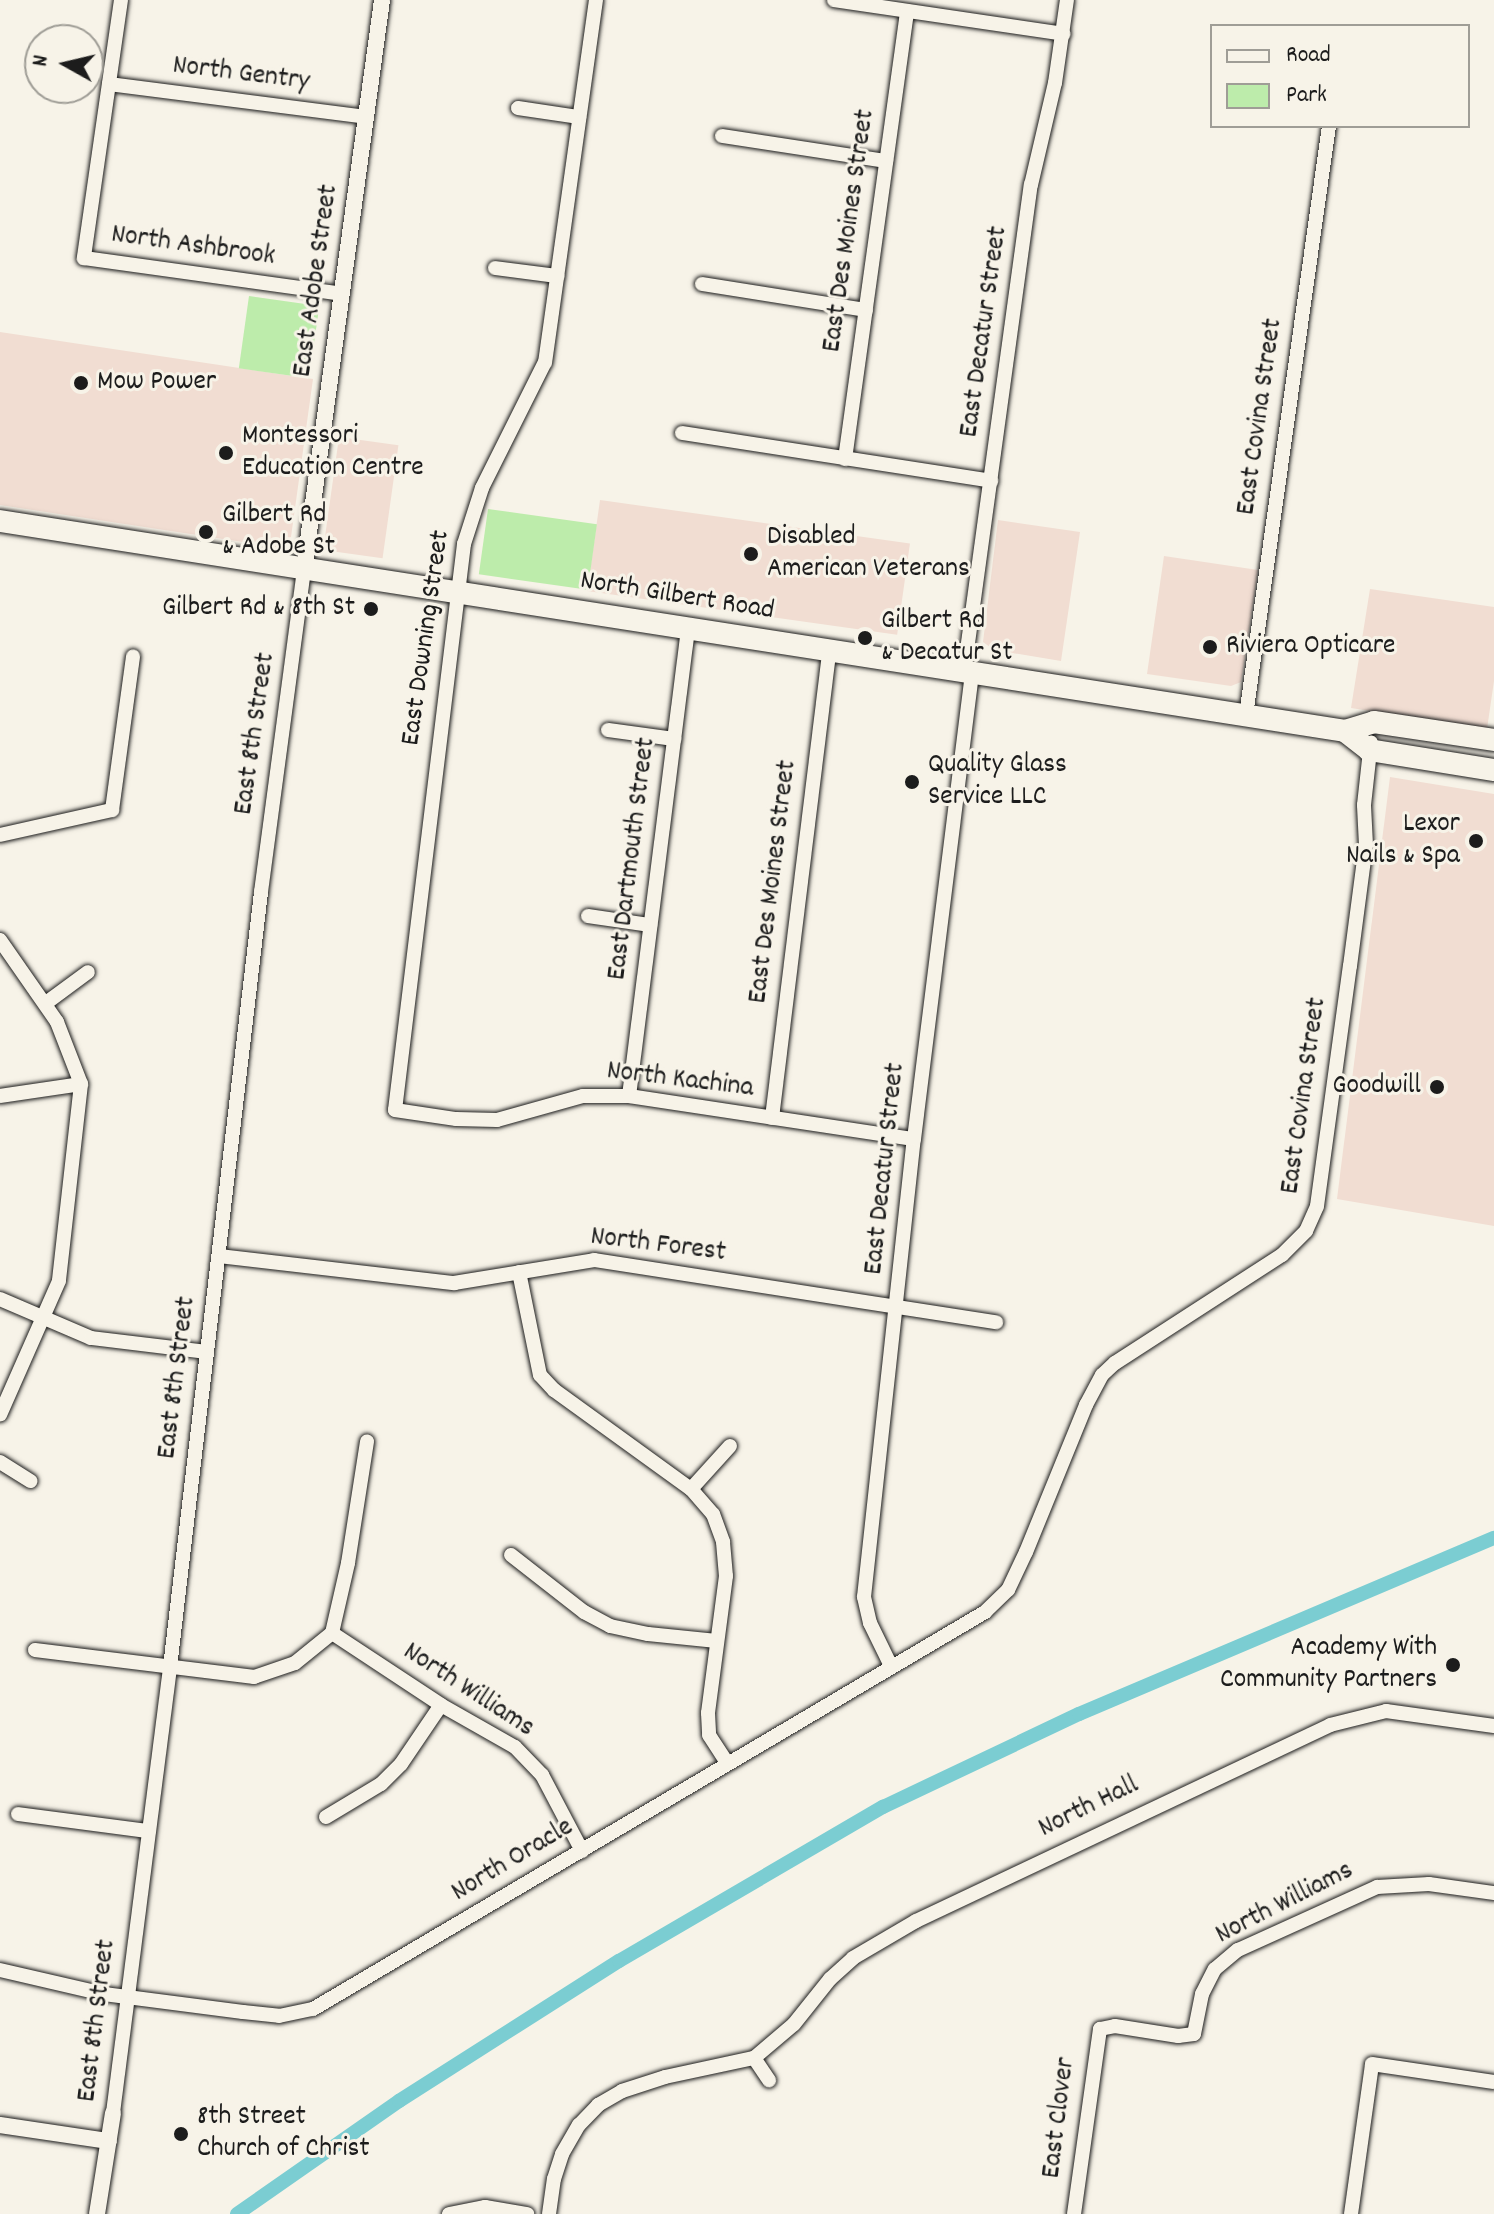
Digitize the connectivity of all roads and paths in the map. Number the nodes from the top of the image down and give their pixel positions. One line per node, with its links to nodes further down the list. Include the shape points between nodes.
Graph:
1 (121, 0): 8 (street)
2 (382, 0): 10 (street, East Adobe Street)
3 (596, 0): 11 (street, East Downing Street)
4 (834, 0): 6 (street)
5 (1067, 0): 7 (street, East Decatur Street)
6 (907, 11): 7 (street); 14 (street, East Des Moines Street)
7 (1063, 34): 22 (street, East Decatur Street, via 1031,185)
8 (109, 84): 10 (street, North Gentry); 18 (street, North Ashbrook, via 84,258)
9 (518, 108): 11 (street)
10 (366, 117): 18 (street, East Adobe Street)
11 (579, 117): 16 (street, East Downing Street)
12 (1329, 128): 30 (street, East Covina Street)
13 (722, 136): 14 (street)
14 (886, 161): 19 (street, East Des Moines Street)
15 (495, 268): 16 (street)
16 (557, 276): 25 (street, East Downing Street, via 542,372 476,502)
17 (702, 284): 19 (street)
18 (342, 294): 24 (street, East Adobe Street)
19 (866, 310): 21 (street, East Des Moines Street)
20 (682, 433): 21 (street)
21 (845, 459): 22 (street)
22 (991, 481): 29 (street, East Decatur Street)
23 (0, 521): 24 (main road, North Gilbert Road)
24 (304, 569): 25 (main road, North Gilbert Road); 50 (street, East 8th Street)
25 (456, 593): 26 (main road, North Gilbert Road); 47 (street, East Downing Street)
26 (688, 629): 27 (main road, North Gilbert Road); 34 (street, East Dartmouth Street)
27 (829, 651): 29 (main road, North Gilbert Road); 48 (street, East Des Moines Street)
28 (133, 656): 38 (street, via 112,810)
29 (968, 673): 30 (main road, North Gilbert Road); 49 (street, East Decatur Street)
30 (1246, 715): 33 (main road, North Gilbert Road)
31 (1374, 722): 33 (main road, North Gilbert Road); 35 (main road, North Gilbert Road); 36 (street, East Covina Street)
32 (608, 730): 34 (street)
33 (1345, 731): 36 (main road, North Gilbert Road)
34 (674, 739): 40 (street, East Dartmouth Street)
35 (1494, 740)
36 (1369, 750): 37 (main road, North Gilbert Road); 64 (street, East Covina Street, via 1366,845 1317,1206 1306,1231 1282,1255 1102,1375)
37 (1489, 765)
38 (0, 835)
39 (588, 916): 40 (street)
40 (650, 925): 46 (street, East Dartmouth Street)
41 (0, 940): 43 (street)
42 (88, 972): 43 (street)
43 (46, 1003): 44 (street)
44 (81, 1084): 45 (street); 54 (street, via 64,1258)
45 (0, 1096)
46 (629, 1096): 47 (street, North Kachina, via 583,1096 497,1120); 48 (street, North Kachina)
47 (395, 1110)
48 (772, 1118): 49 (street, North Kachina)
49 (914, 1139): 53 (street, East Decatur Street)
50 (219, 1256): 51 (street, North Forest, via 454,1283); 56 (street, East 8th Street)
51 (519, 1272): 53 (street, North Forest, via 594,1260); 62 (street, via 540,1375)
52 (0, 1299): 54 (street)
53 (897, 1308): 55 (street, North Forest); 68 (street, East Decatur Street, via 864,1597)
54 (45, 1317): 56 (street, via 91,1338); 57 (street)
55 (996, 1322)
56 (206, 1352): 69 (street, East 8th Street)
57 (0, 1415)
58 (367, 1441): 65 (street)
59 (730, 1446): 62 (street)
60 (0, 1462): 61 (street)
61 (31, 1481)
62 (691, 1489): 66 (street, via 713,1514 723,1542 726,1576)
63 (511, 1555): 66 (street, via 610,1626)
64 (1008, 1590): 68 (street, North Oracle, via 985,1612)
65 (332, 1633): 69 (street, via 295,1663 254,1677); 70 (street, North Williams)
66 (717, 1641): 72 (street, via 709,1735)
67 (35, 1650): 69 (street)
68 (891, 1666): 72 (street, North Oracle)
69 (170, 1667): 75 (street, East 8th Street)
70 (441, 1705): 74 (street, via 381,1784); 76 (street, North Williams, via 515,1747 542,1775)
71 (1494, 1726): 81 (street, North Hall, via 1386,1711 1330,1725 916,1921 853,1958 794,2024)
72 (727, 1763): 76 (street, North Oracle)
73 (18, 1814): 75 (street)
74 (326, 1817)
75 (148, 1831): 79 (street, East 8th Street)
76 (582, 1851): 79 (street, North Oracle, via 313,2009 279,2016)
77 (1494, 1893): 80 (street, North Williams, via 1429,1884 1377,1887 1238,1950 1215,1969 1202,1994 1194,2034)
78 (0, 1970): 79 (street, North Oracle)
79 (127, 1997): 84 (street, East 8th Street)
80 (1100, 2029): 93 (street, East Clover)
81 (754, 2058): 82 (street); 92 (street, North Hall, via 665,2077 598,2105 562,2154)
82 (769, 2080)
83 (1494, 2082): 94 (street, via 1372,2064)
84 (113, 2113): 86 (street, East 8th Street)
85 (0, 2125): 86 (street)
86 (109, 2141): 87 (street, East 8th Street)
87 (103, 2193): 88 (street, East 8th Street); 89 (street, East 8th Street)
88 (97, 2214)
89 (104, 2214)
90 (449, 2214): 91 (street, via 485,2207)
91 (527, 2214)
92 (549, 2214)
93 (1074, 2214)
94 (1351, 2214)

